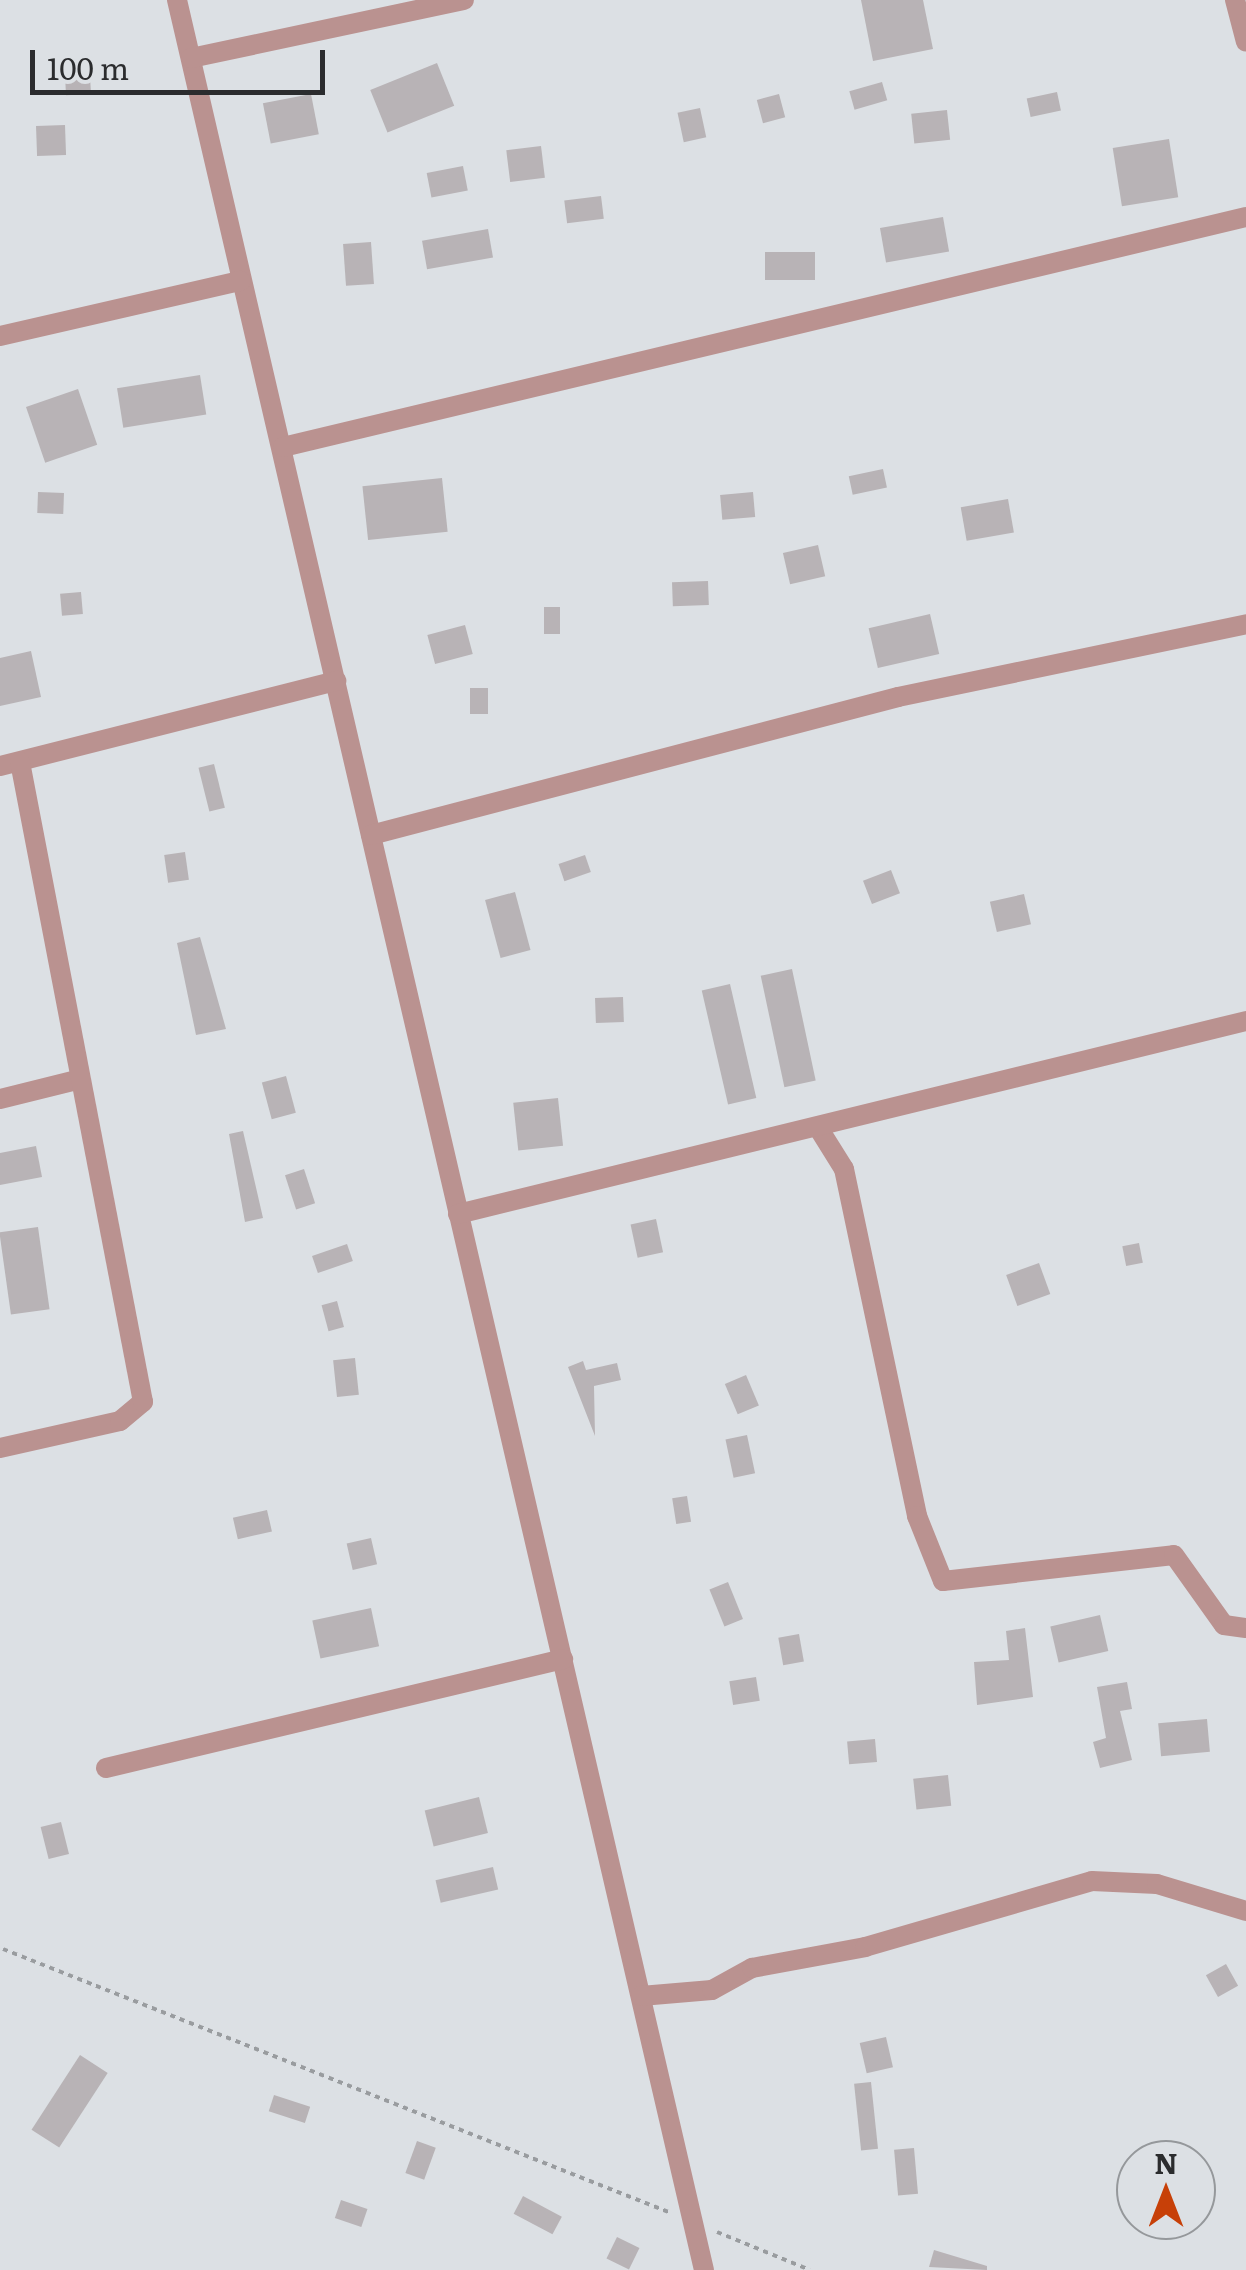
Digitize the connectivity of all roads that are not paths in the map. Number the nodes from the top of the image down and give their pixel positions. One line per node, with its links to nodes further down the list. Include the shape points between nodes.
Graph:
1 (177, 0): 5 (street)
2 (464, 0): 5 (street)
3 (1235, 0): 4 (street)
4 (1246, 42)
5 (191, 58): 7 (street)
6 (1246, 218): 9 (street)
7 (241, 281): 8 (street); 9 (street)
8 (0, 336)
9 (283, 448): 11 (street)
10 (1246, 624): 13 (street, via 898,697)
11 (336, 681): 12 (street); 13 (street)
12 (10, 764): 15 (street)
13 (372, 835): 18 (street)
14 (1246, 1021): 17 (street)
15 (77, 1080): 16 (street); 19 (street, via 142,1362 143,1402 120,1421)
16 (0, 1098)
17 (820, 1129): 18 (street); 20 (street, via 844,1169 917,1516 943,1581 1174,1555 1224,1625)
18 (458, 1214): 21 (street)
19 (0, 1448)
20 (1246, 1628)
21 (563, 1659): 22 (street); 24 (street)
22 (106, 1768)
23 (1246, 1912): 24 (street, via 1157,1884 1092,1881 865,1947 752,1968 712,1990)
24 (641, 1996): 25 (street)
25 (704, 2270)

